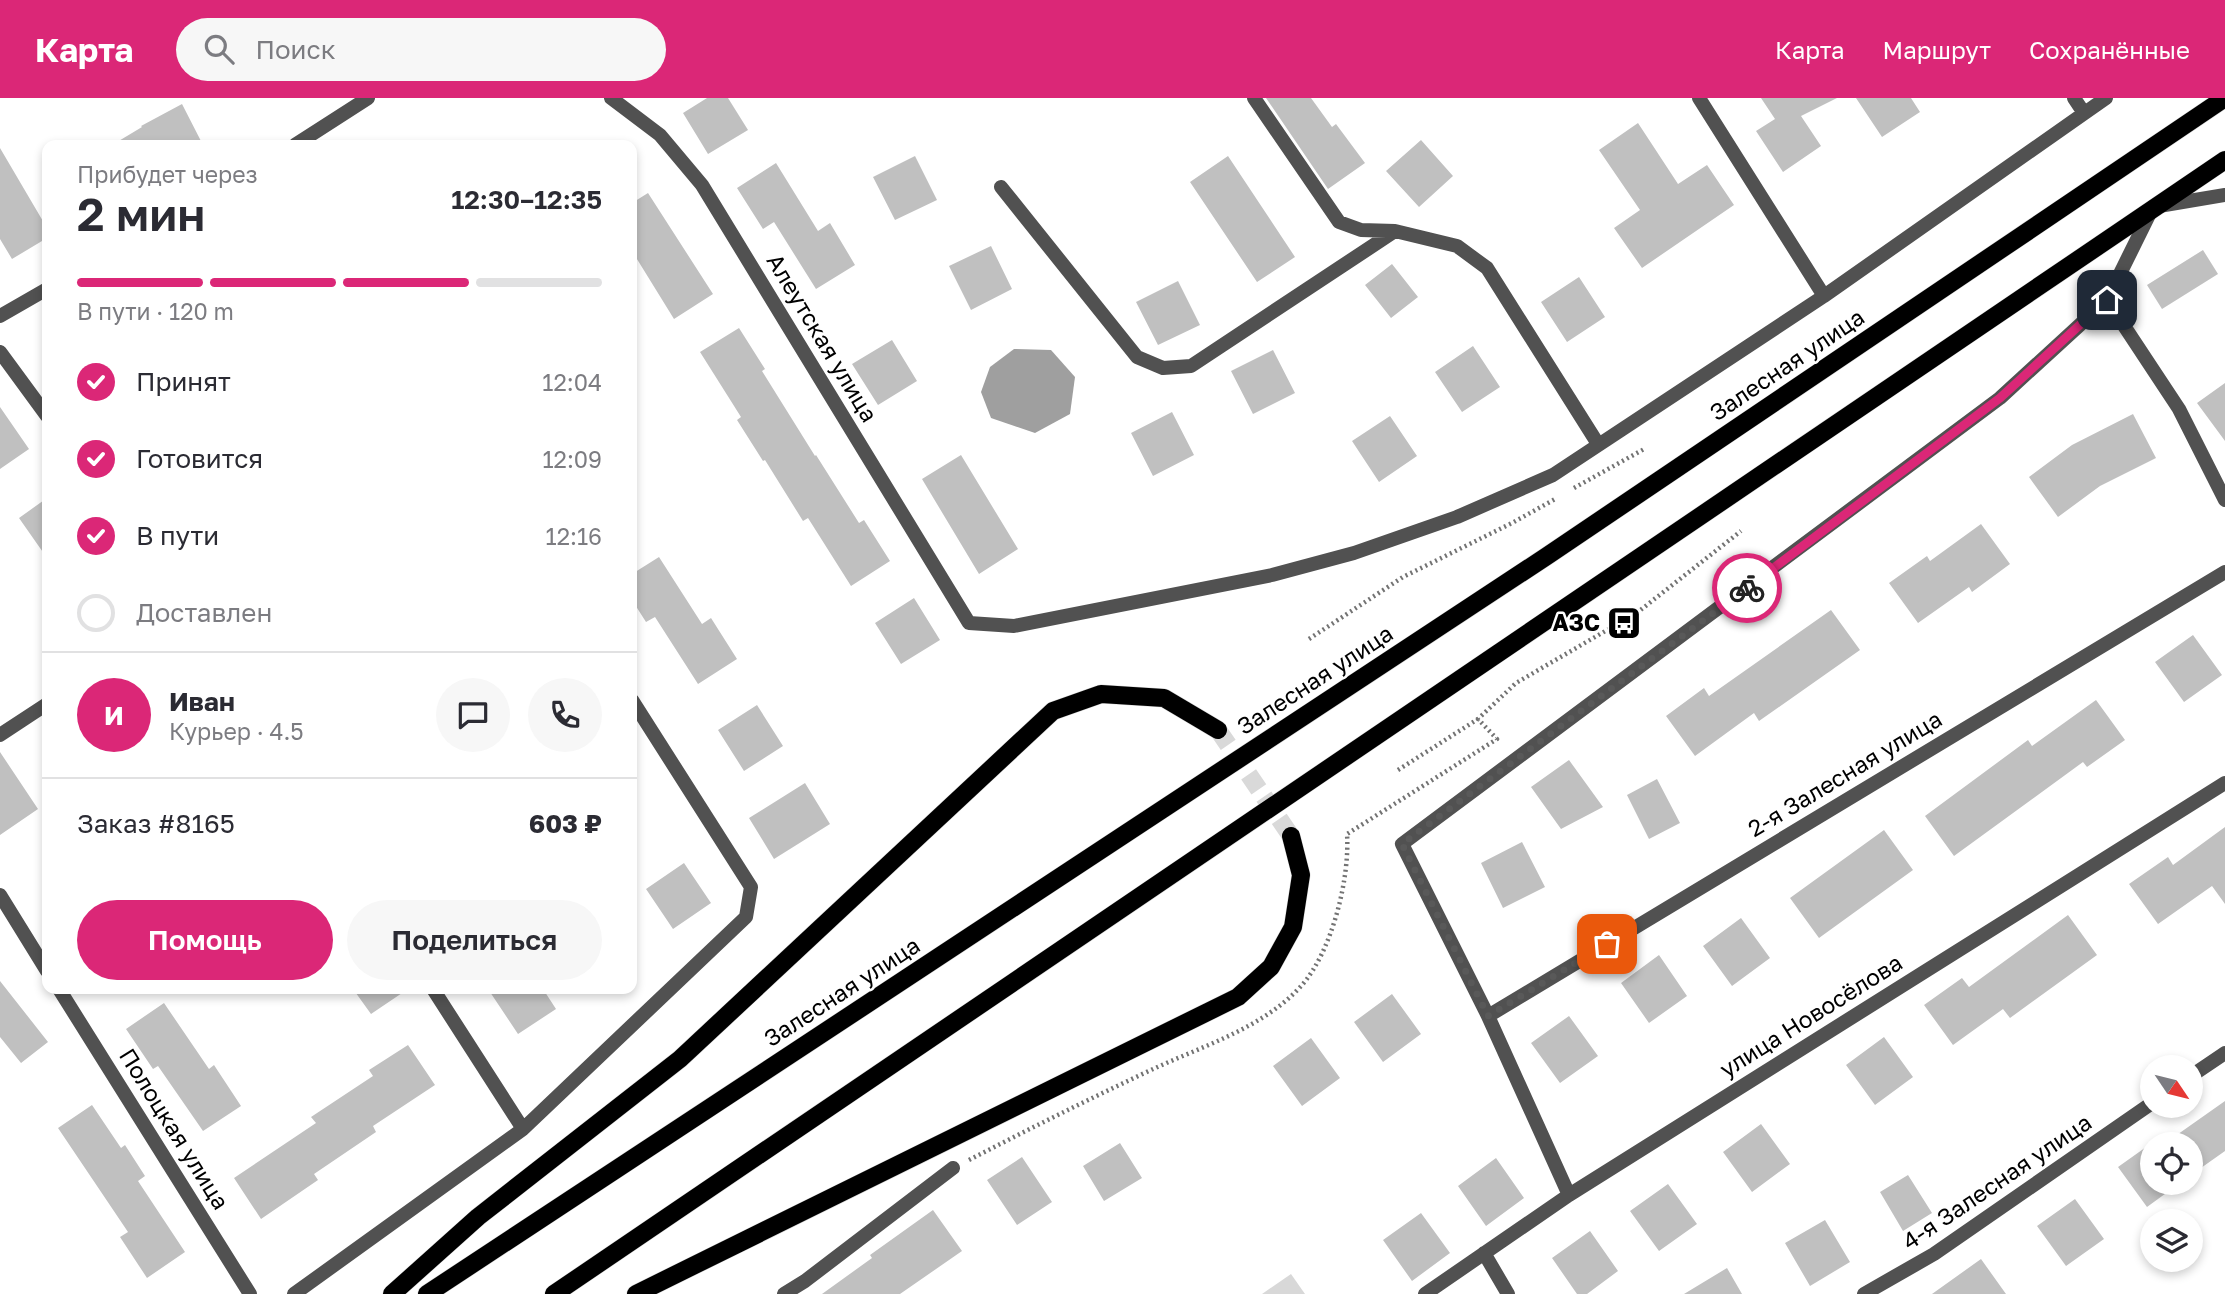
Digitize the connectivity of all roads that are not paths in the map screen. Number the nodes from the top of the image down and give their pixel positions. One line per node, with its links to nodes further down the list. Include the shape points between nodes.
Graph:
1 (368, 98): 9 (street)
2 (611, 98): 21 (street, Алеутская улица, via 660,135 702,185 969,623 1014,626 1272,575 1354,553 1457,517 1553,475)
3 (1254, 98): 14 (street, via 1339,222 1361,230)
4 (1699, 98): 16 (street)
5 (2074, 98): 8 (street)
6 (2106, 98): 8 (street)
7 (2225, 98): 45 (main road, Залесная улица, via 1547,556)
8 (2084, 113): 16 (street)
9 (303, 140)
10 (2225, 160): 13 (main road)
11 (1001, 187): 14 (street, via 1138,356 1163,368 1191,366)
12 (2225, 195): 13 (street)
13 (2153, 207): 17 (street); 46 (main road)
14 (1395, 231): 21 (street, via 1457,246 1487,268)
15 (42, 292): 18 (street)
16 (1824, 296): 21 (street)
17 (2107, 300): 22 (street, via 2179,409); 34 (street, via 2000,398 1402,844)
18 (0, 316)
19 (0, 352): 20 (street)
20 (42, 409)
21 (1598, 444)
22 (2225, 500)
23 (2225, 572): 34 (street, 2-я Залесная улица)
24 (42, 707): 27 (street)
25 (637, 708): 38 (street, via 751,887 746,917)
26 (1218, 730): 44 (main road, via 1164,698 1101,694 1053,711 680,1059 478,1217)
27 (0, 734)
28 (2225, 783): 40 (street, улица Новосёлова)
29 (1291, 836): 47 (main road, via 1301,875 1293,927 1271,967 1238,997)
30 (0, 895): 31 (street)
31 (42, 963)
32 (62, 994): 42 (street, Полоцкая улица)
33 (436, 994): 38 (street)
34 (1488, 1016): 40 (street)
35 (2225, 1053): 36 (street)
36 (2203, 1068)
37 (2140, 1111): 51 (street, 4-я Залесная улица, via 1934,1254)
38 (523, 1129): 43 (street)
39 (953, 1168): 48 (street)
40 (1569, 1195): 41 (street, улица Новосёлова)
41 (1484, 1253): 49 (street, улица Новосёлова); 50 (street)
42 (250, 1294)
43 (294, 1294)
44 (391, 1294)
45 (427, 1294)
46 (554, 1294)
47 (636, 1294)
48 (784, 1294)
49 (1425, 1294)
50 (1508, 1294)
51 (1864, 1294)

